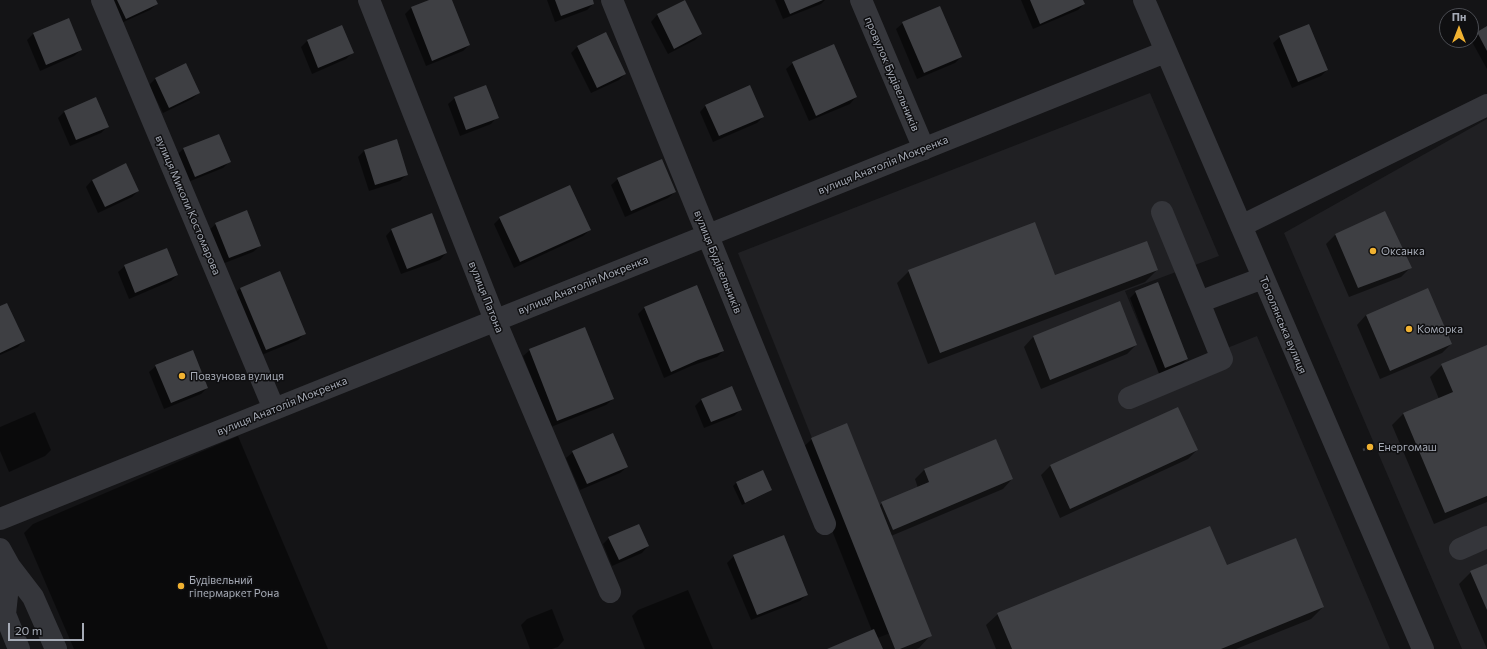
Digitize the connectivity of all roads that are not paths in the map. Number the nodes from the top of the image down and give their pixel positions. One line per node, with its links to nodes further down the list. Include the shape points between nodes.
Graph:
1 (102, 0): 16 (street, вулиця Миколи Костомарова)
2 (369, 0): 14 (street, вулиця Патона)
3 (612, 0): 11 (street, вулиця Будівельників)
4 (861, 0): 8 (street, провулок Будівельників)
5 (1144, 0): 6 (street, Тополянська вулиця)
6 (1165, 52): 8 (street, вулиця Анатолія Мокренка); 10 (street, Тополянська вулиця)
7 (1487, 104): 10 (street)
8 (924, 149): 11 (street, вулиця Анатолія Мокренка)
9 (1162, 212): 13 (street)
10 (1240, 226): 12 (street, Тополянська вулиця)
11 (707, 236): 14 (street, вулиця Анатолія Мокренка); 18 (street, вулиця Будівельників)
12 (1263, 278): 13 (street); 25 (street, Тополянська вулиця)
13 (1199, 302): 15 (street, via 1222,359)
14 (495, 320): 16 (street, вулиця Анатолія Мокренка); 22 (street, вулиця Патона)
15 (1129, 398)
16 (274, 409): 17 (street, вулиця Анатолія Мокренка)
17 (0, 519)
18 (825, 524)
19 (1487, 537): 20 (street)
20 (1460, 549)
21 (3, 563): 23 (street, via 5,614); 24 (street, via 33,598)
22 (610, 592)
23 (20, 649)
24 (56, 649)
25 (1423, 649)

